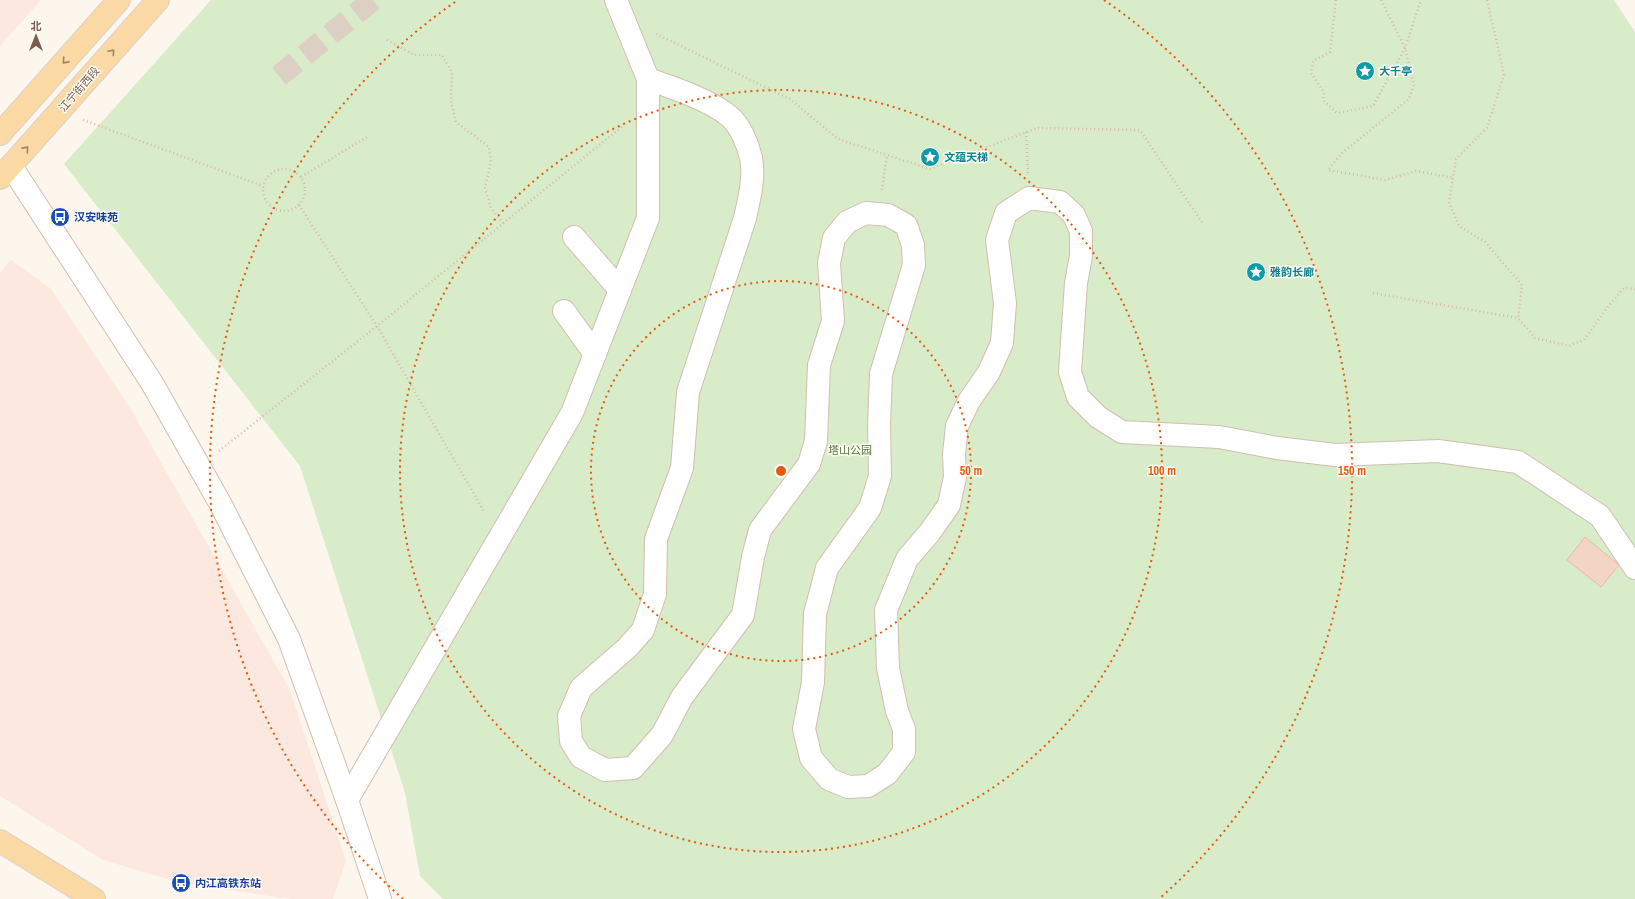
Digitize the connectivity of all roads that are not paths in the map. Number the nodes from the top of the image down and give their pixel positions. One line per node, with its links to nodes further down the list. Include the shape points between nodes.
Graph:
1 (119, 0): 5 (main road, one-way to 5)
2 (158, 0): 6 (main road, 江宁街西段, one-way to 2)
3 (620, 10): 4 (street)
4 (648, 79): 8 (street, via 648,218); 11 (street, via 695,97 729,116 744,136 752,159 751,189 745,218 688,392 682,468 656,539 655,594 643,630 627,648 581,688 569,716 572,741 581,757 605,770 634,768 662,736 682,697 743,615 760,530 809,464 816,441 819,365 833,321 829,263 834,238 847,222 866,213 888,215 906,225 913,245 914,265 881,374 880,476 870,508 827,568 815,614 813,682 804,729 811,758 829,779 848,787 868,786 887,774 904,752 904,729 897,711 888,668 886,610 906,559 949,505 955,477 957,426 969,401 989,372 1002,342 1005,303 997,240 1006,213 1029,198 1060,202 1074,215 1081,231 1070,372 1078,397 1098,417 1122,432 1219,438 1335,455 1438,451 1518,462 1600,516)
5 (0, 134)
6 (5, 172): 12 (street, via 152,384 200,467 289,639)
7 (574, 237): 8 (street)
8 (620, 290): 10 (street)
9 (564, 311): 10 (street)
10 (595, 354): 12 (street, via 572,413)
11 (1635, 568)
12 (347, 800): 15 (street)
13 (0, 841): 14 (main road)
14 (94, 899)
15 (380, 899)

